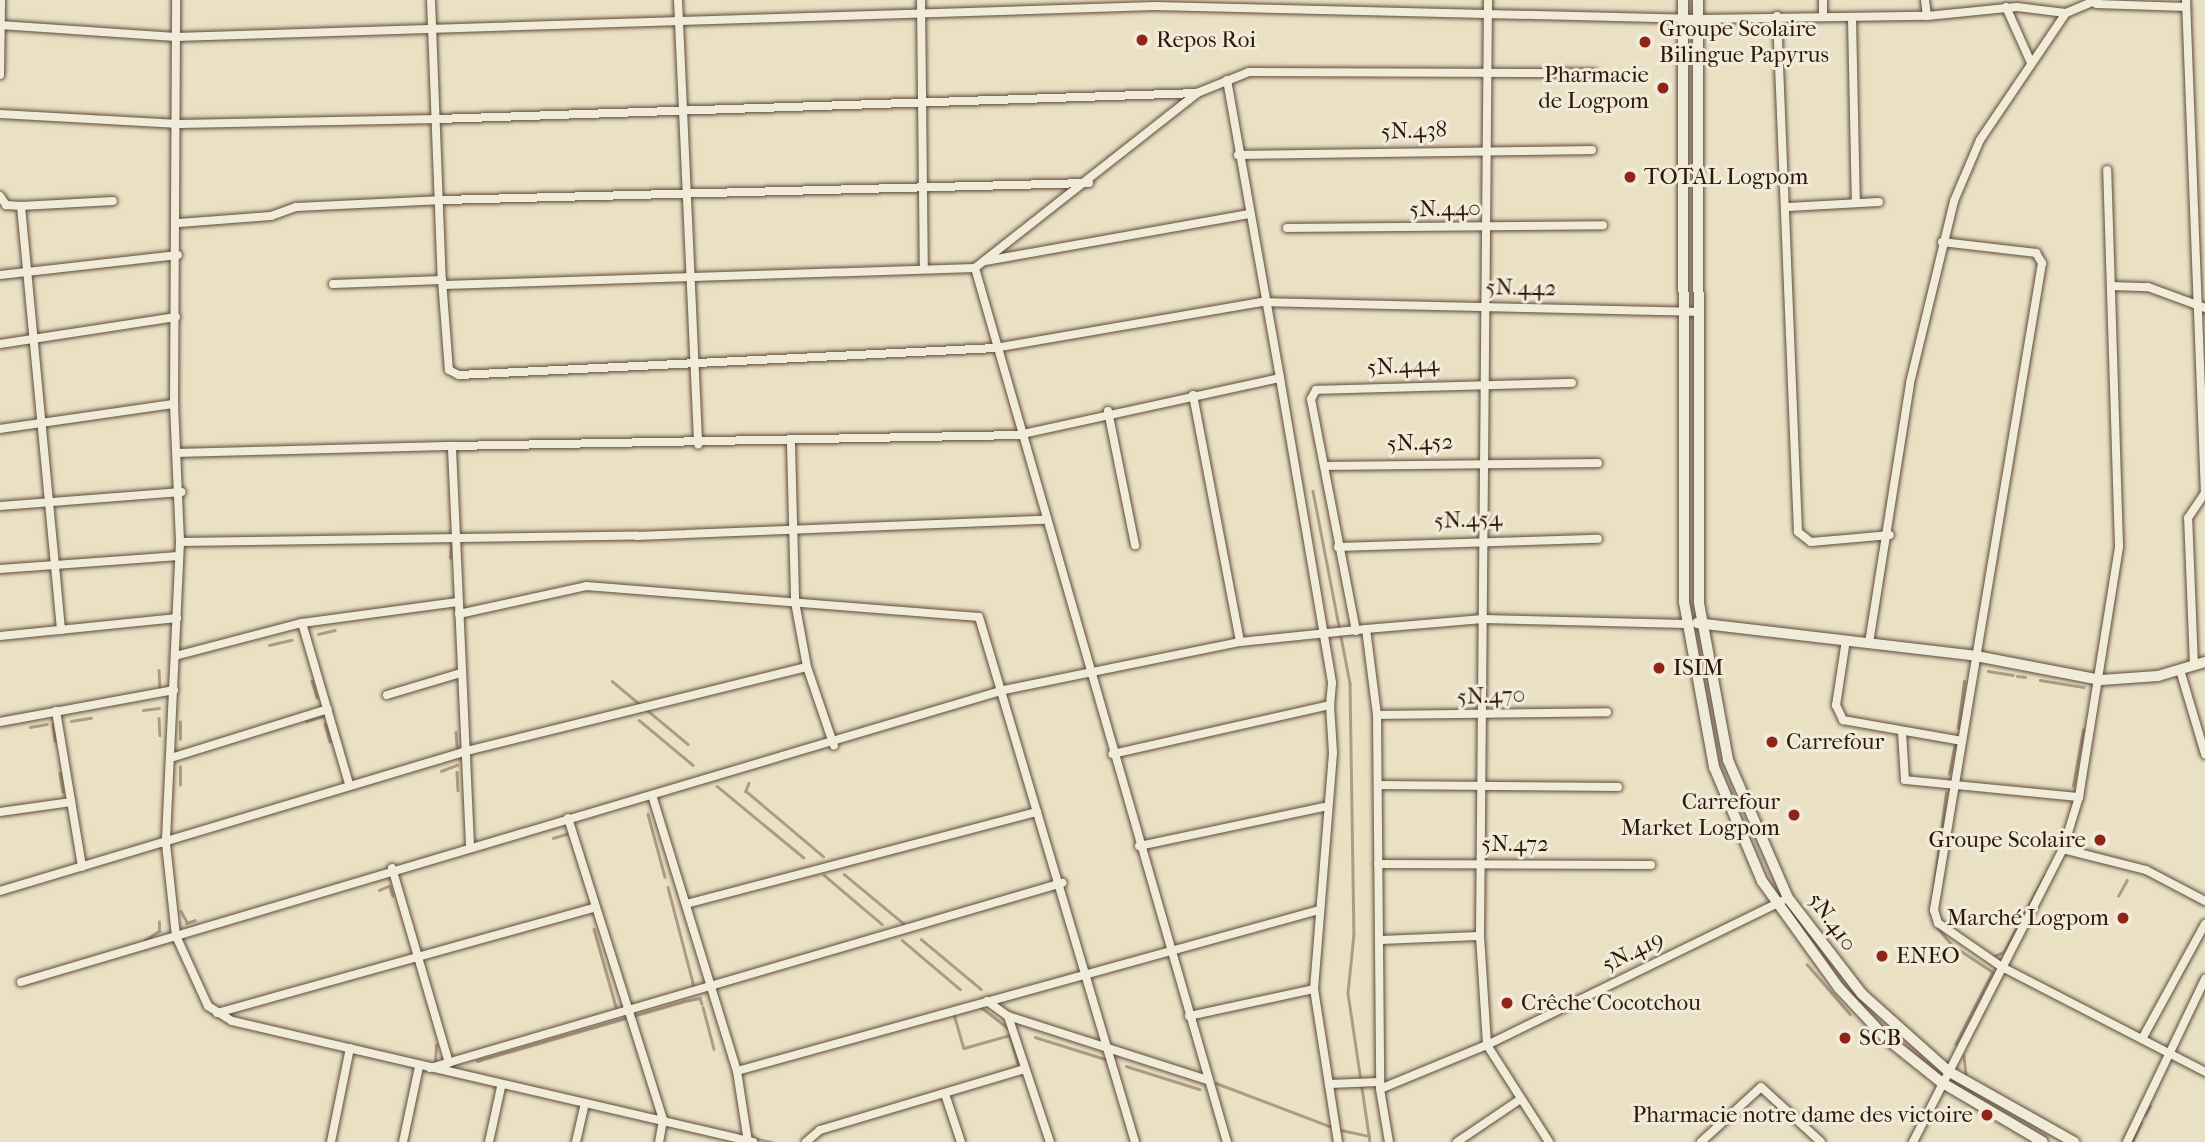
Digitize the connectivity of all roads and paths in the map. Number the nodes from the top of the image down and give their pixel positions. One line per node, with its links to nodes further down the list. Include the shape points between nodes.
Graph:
1 (1, 0): 26 (street)
2 (176, 0): 28 (street)
3 (431, 0): 27 (street)
4 (678, 0): 22 (street)
5 (921, 0): 16 (street)
6 (1488, 0): 17 (street)
7 (1683, 0): 23 (main road)
8 (1698, 0): 25 (main road, 5N.410)
9 (1823, 0): 21 (street)
10 (1925, 0): 20 (street)
11 (2096, 2): 14 (street); 18 (street)
12 (1155, 3): 16 (street); 17 (street)
13 (2017, 3): 15 (street); 18 (street)
14 (2186, 4): 71 (street)
15 (2006, 8): 20 (street); 29 (street)
16 (921, 11): 22 (street); 35 (street)
17 (1488, 11): 23 (street); 30 (street)
18 (2066, 13): 29 (street)
19 (1777, 16): 21 (street); 25 (street); 53 (street)
20 (1927, 16): 24 (street)
21 (1823, 17): 24 (street)
22 (678, 18): 27 (street); 36 (street)
23 (1683, 18): 25 (street); 74 (main road)
24 (1852, 18): 51 (street)
25 (1698, 19): 75 (main road, 5N.410)
26 (0, 25): 28 (street); 32 (street)
27 (431, 32): 28 (street); 38 (street)
28 (176, 37): 39 (street)
29 (2031, 64): 59 (street, via 1970,160)
30 (1486, 71): 31 (street); 33 (street, via 1265,69); 40 (street)
31 (1594, 73)
32 (0, 75)
33 (1227, 80): 34 (street); 42 (street)
34 (1197, 93): 35 (street); 44 (street)
35 (924, 98): 36 (street); 45 (street)
36 (678, 111): 38 (street); 46 (street)
37 (0, 114): 39 (street)
38 (438, 120): 39 (street); 48 (street)
39 (179, 124): 55 (street)
40 (1488, 148): 41 (street, 5N.438); 42 (street, 5N.438); 58 (street)
41 (1592, 150)
42 (1238, 155): 54 (street)
43 (2107, 170): 69 (street)
44 (1089, 183): 45 (street); 61 (street)
45 (921, 189): 46 (street); 62 (street)
46 (684, 193): 48 (street); 66 (street)
47 (0, 196): 52 (street, via 6,205)
48 (443, 200): 55 (street, via 296,207 271,216); 67 (street)
49 (113, 201): 52 (street)
50 (1879, 202): 51 (street)
51 (1856, 203): 53 (street)
52 (21, 206): 64 (street)
53 (1788, 207): 105 (street, via 1786,341 1798,532 1811,542)
54 (1248, 214): 61 (street); 70 (street)
55 (179, 223): 60 (street)
56 (1603, 225): 58 (street, 5N.440)
57 (1287, 228): 58 (street, 5N.440)
58 (1487, 228): 72 (street)
59 (1942, 242): 105 (street, via 1910,383); 132 (street, via 2036,253 2042,263)
60 (178, 256): 64 (street); 76 (street)
61 (983, 262): 63 (street)
62 (924, 265): 63 (street); 66 (street)
63 (975, 268): 79 (street)
64 (30, 269): 65 (street); 77 (street)
65 (0, 275)
66 (690, 279): 67 (street); 80 (street)
67 (443, 282): 68 (street); 80 (street, 5N.442, via 452,373)
68 (333, 284)
69 (2111, 286): 71 (street, via 2148,287); 138 (street, via 2119,546)
70 (1262, 302): 72 (street, 5N.442); 79 (street, 5N.442); 81 (street)
71 (2194, 305): 73 (street); 98 (street)
72 (1484, 307): 74 (street, 5N.442); 82 (street)
73 (2205, 307)
74 (1682, 311): 75 (street, 5N.442); 102 (main road)
75 (1699, 312): 103 (main road, 5N.410)
76 (176, 317): 77 (street); 85 (street)
77 (36, 338): 78 (street); 87 (street)
78 (0, 344)
79 (995, 348): 80 (street, 5N.442); 89 (street)
80 (695, 366): 90 (street)
81 (1280, 378): 84 (street); 126 (street)
82 (1486, 381): 83 (street, 5N.444); 94 (street); 96 (street, 5N.444, via 1316,390 1311,399)
83 (1572, 383)
84 (1193, 395): 86 (street); 129 (street)
85 (174, 404): 87 (street); 93 (street)
86 (1108, 411): 89 (street); 110 (street)
87 (43, 423): 88 (street); 99 (street)
88 (0, 429)
89 (1018, 435): 91 (street); 101 (street)
90 (698, 444): 91 (street); 92 (street)
91 (791, 444): 104 (street)
92 (452, 446): 93 (street); 106 (street)
93 (179, 453): 97 (street)
94 (1485, 460): 95 (street, 5N.452); 96 (street, 5N.452); 107 (street)
95 (1598, 463)
96 (1326, 467): 111 (street)
97 (181, 492): 99 (street); 109 (street)
98 (2205, 493): 133 (street, via 2188,518)
99 (49, 500): 100 (street); 113 (street)
100 (0, 506)
101 (1044, 520): 104 (street); 137 (street)
102 (1684, 529): 103 (main road); 122 (main road)
103 (1698, 529): 121 (main road, 5N.410)
104 (795, 531): 106 (street); 115 (street)
105 (1890, 535): 130 (street)
106 (455, 537): 109 (street); 116 (street)
107 (1485, 538): 108 (street, 5N.454); 111 (street, 5N.454); 119 (street)
108 (1598, 540)
109 (180, 542): 112 (street)
110 (1135, 545)
111 (1338, 547): 125 (street)
112 (179, 556): 113 (street); 118 (street)
113 (55, 567): 114 (street); 124 (street)
114 (0, 569)
115 (794, 601): 117 (street, via 586,586); 134 (street); 140 (street, via 972,614 985,622)
116 (458, 602): 117 (street); 120 (street)
117 (459, 614): 136 (street)
118 (177, 618): 124 (street); 131 (street)
119 (1483, 620): 122 (street); 123 (street); 146 (street)
120 (302, 623): 131 (street); 143 (street)
121 (1700, 623): 122 (main road); 128 (main road); 179 (main road, 5N.410, via 1728,760)
122 (1686, 624): 182 (main road, via 1714,767)
123 (1366, 629): 125 (street); 147 (street)
124 (61, 630): 127 (street)
125 (1356, 631): 126 (street)
126 (1323, 635): 129 (street); 142 (street)
127 (0, 636)
128 (1846, 640): 130 (main road); 149 (street, via 1838,715)
129 (1240, 642): 137 (street)
130 (1869, 643): 132 (main road)
131 (175, 656): 139 (street)
132 (1976, 656): 138 (main road); 150 (street)
133 (2200, 663): 135 (main road)
134 (807, 667): 151 (street); 152 (street)
135 (2180, 670): 138 (main road); 154 (street)
136 (460, 673): 141 (street); 152 (street)
137 (1089, 675): 140 (street); 153 (street)
138 (2101, 680): 162 (street)
139 (174, 690): 144 (street); 155 (street)
140 (1004, 690): 151 (street); 166 (street)
141 (387, 695)
142 (1330, 705): 153 (street); 164 (street, via 1333,753)
143 (328, 709): 155 (street); 156 (street)
144 (56, 711): 148 (street); 163 (street)
145 (1607, 712): 146 (street, 5N.470)
146 (1484, 714): 147 (street, 5N.470); 159 (street)
147 (1377, 715): 157 (street)
148 (0, 722)
149 (1902, 732): 150 (street); 158 (street, via 1901,777)
150 (1962, 741): 158 (street)
151 (834, 746): 161 (street)
152 (463, 752): 156 (street); 169 (street)
153 (1112, 754): 170 (street)
154 (2205, 754)
155 (174, 757): 168 (street)
156 (349, 784): 168 (street)
157 (1379, 785): 159 (street); 173 (street)
158 (1954, 785): 162 (street); 191 (street, via 1934,910 1946,934)
159 (1482, 787): 160 (street); 172 (street)
160 (1618, 787)
161 (652, 795): 167 (street); 181 (street)
162 (2079, 797): 171 (street)
163 (71, 802): 165 (street); 175 (street)
164 (1324, 807): 170 (street); 184 (street)
165 (0, 812)
166 (1037, 812): 177 (street); 181 (street)
167 (568, 818): 169 (street); 183 (street)
168 (166, 844): 175 (street); 186 (street)
169 (470, 845): 176 (street)
170 (1139, 846): 189 (street)
171 (2063, 849): 180 (street, via 2146,870); 191 (street)
172 (1483, 863): 173 (street, 5N.472); 174 (street, 5N.472); 187 (street)
173 (1378, 864): 188 (street)
174 (1650, 865)
175 (82, 867): 178 (street)
176 (392, 868): 186 (street); 190 (street)
177 (1062, 883): 192 (street); 195 (street)
178 (0, 891)
179 (1788, 898): 182 (street, 5N.419); 212 (main road, 5N.410, via 1862,995)
180 (2205, 901)
181 (686, 904): 195 (street)
182 (1776, 904): 205 (street, 5N.419); 216 (main road, via 1855,1006)
183 (594, 908): 190 (street); 200 (street)
184 (1319, 910): 189 (street); 196 (street)
185 (2205, 924): 204 (street)
186 (176, 936): 194 (street); 201 (street, via 199,996)
187 (1480, 936): 188 (street); 205 (street)
188 (1379, 940): 218 (street)
189 (1171, 950): 192 (street); 203 (street)
190 (419, 957): 201 (street); 209 (street)
191 (2002, 967): 204 (street); 212 (street)
192 (1089, 973): 198 (street); 207 (street)
193 (2205, 979): 197 (street)
194 (21, 982)
195 (708, 988): 200 (street); 213 (street)
196 (1314, 989): 203 (street); 217 (street)
197 (2195, 1000): 199 (street); 208 (street)
198 (987, 1001): 202 (street); 213 (street)
199 (2205, 1004)
200 (626, 1009): 209 (street); 223 (street)
201 (218, 1013): 206 (street)
202 (1008, 1016): 207 (street); 211 (street)
203 (1189, 1016): 215 (street)
204 (2142, 1039): 208 (street)
205 (1486, 1045): 218 (street, 5N.419); 221 (street)
206 (350, 1048): 210 (street); 224 (street)
207 (1112, 1051): 215 (street); 233 (street)
208 (2169, 1054): 214 (street); 244 (street)
209 (449, 1063): 210 (street)
210 (423, 1068): 219 (street); 225 (street)
211 (1025, 1069): 220 (street); 232 (street)
212 (1948, 1070): 216 (street); 243 (main road, 5N.410)
213 (737, 1071): 229 (street)
214 (2205, 1072)
215 (1207, 1080): 234 (street)
216 (1941, 1082): 241 (street); 242 (main road)
217 (1329, 1084): 218 (street); 235 (street)
218 (1379, 1086): 236 (street)
219 (501, 1087): 222 (street); 226 (street)
220 (944, 1094): 230 (street, via 820,1130); 231 (street)
221 (1519, 1100): 237 (street); 238 (street)
222 (584, 1106): 223 (street); 227 (street)
223 (663, 1120): 228 (street); 229 (street)
224 (331, 1142)
225 (403, 1142)
226 (489, 1142)
227 (576, 1142)
228 (659, 1142)
229 (750, 1142)
230 (806, 1142)
231 (961, 1142)
232 (1049, 1142)
233 (1135, 1142)
234 (1227, 1142)
235 (1338, 1142)
236 (1389, 1142)
237 (1457, 1142)
238 (1549, 1142)
239 (1701, 1142): 240 (street, via 1760,1087)
240 (1821, 1142)
241 (1913, 1142)
242 (2043, 1142)
243 (2074, 1142)
244 (2127, 1142)

